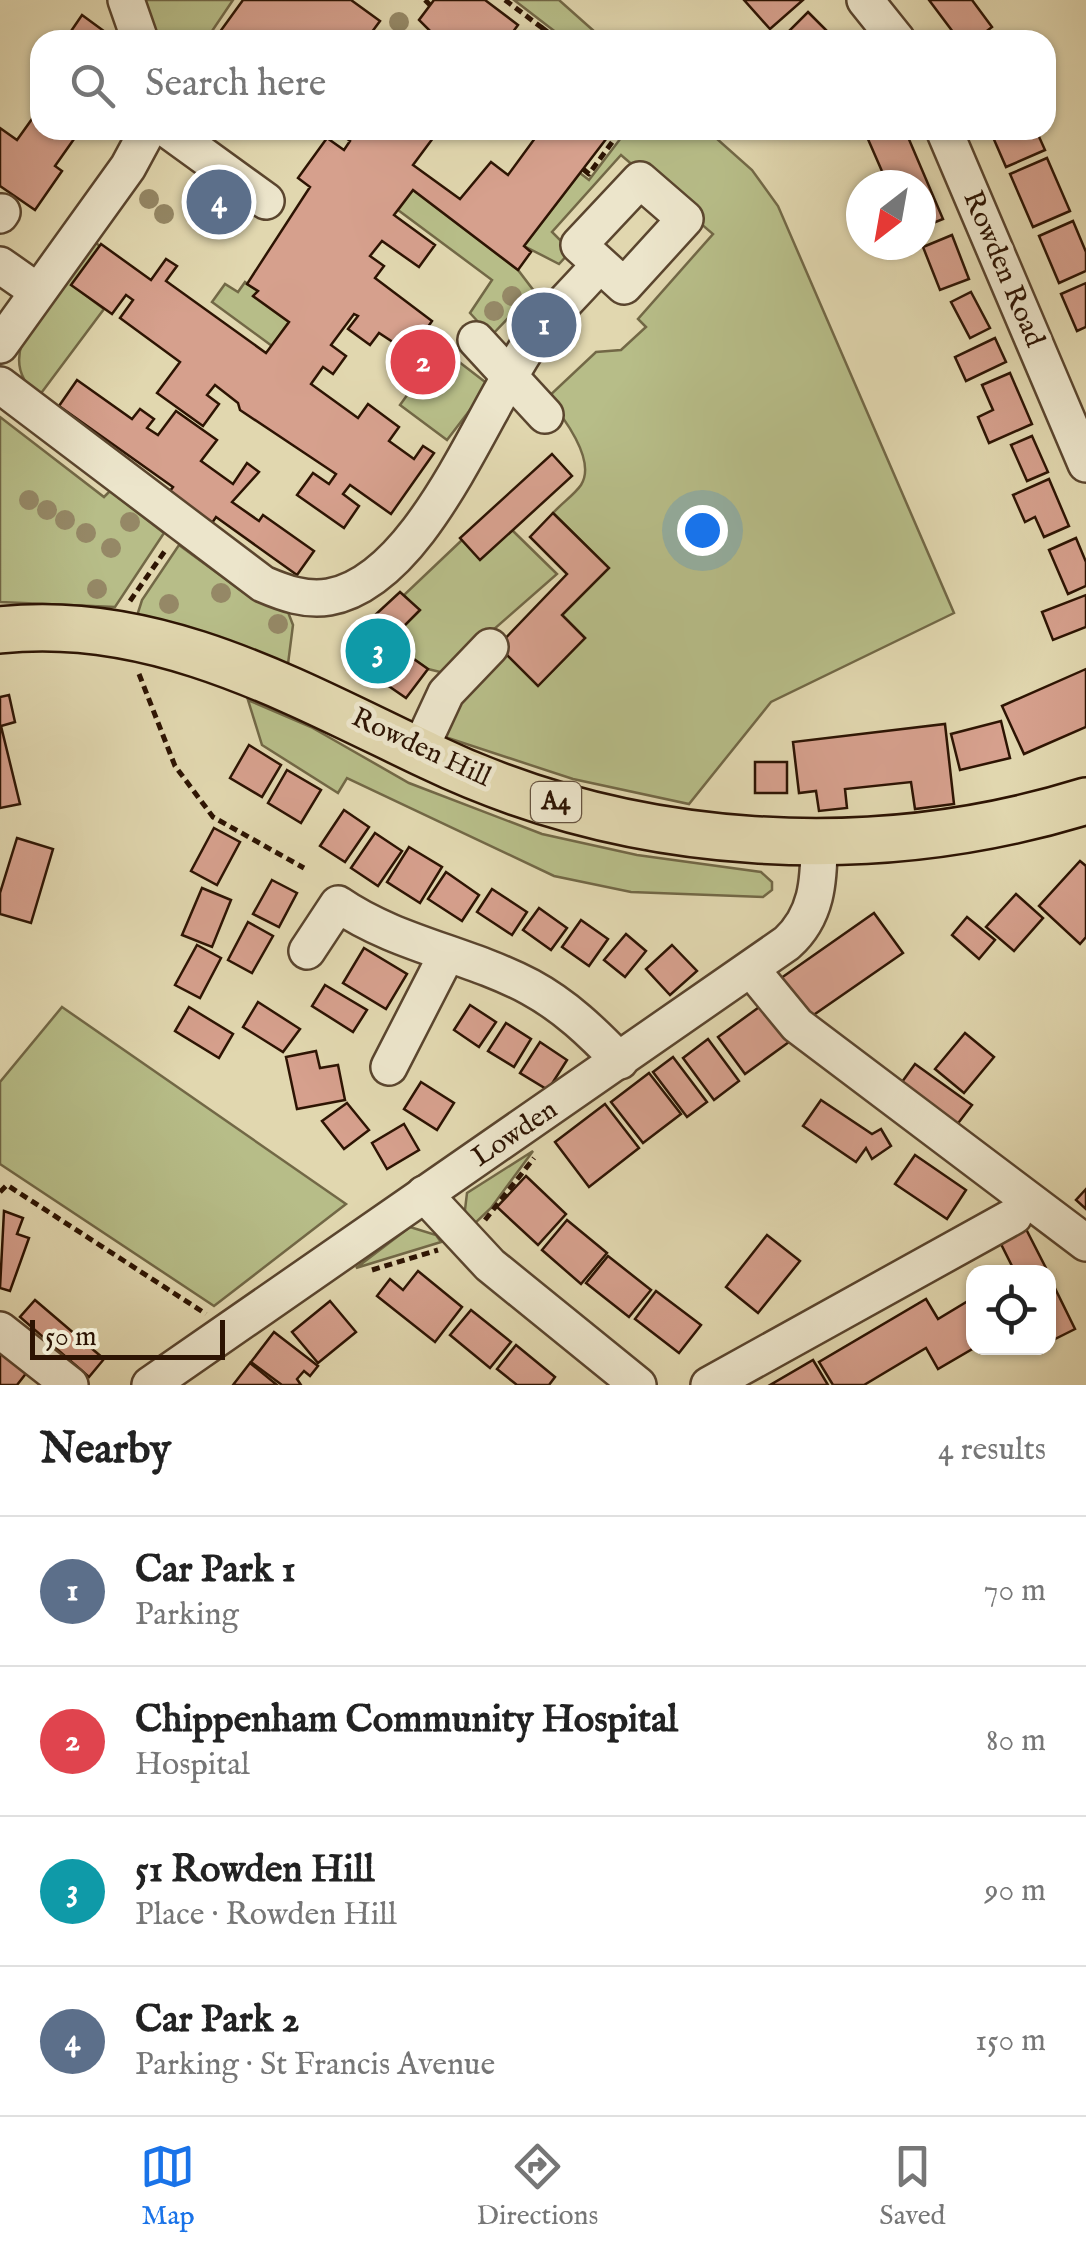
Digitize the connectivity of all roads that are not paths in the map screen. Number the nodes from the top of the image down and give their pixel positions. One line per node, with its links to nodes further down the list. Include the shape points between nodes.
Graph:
1 (126, 0): 3 (street)
2 (865, 0): 4 (street)
3 (136, 30)
4 (889, 30)
5 (143, 140): 11 (street)
6 (182, 140): 8 (street)
7 (948, 140): 17 (street, Rowden Road)
8 (266, 201)
9 (0, 265): 11 (street)
10 (600, 266): 14 (street, via 534,338)
11 (37, 291): 13 (street)
12 (476, 340): 14 (street)
13 (0, 345)
14 (512, 378): 15 (street, via 430,515 377,572 347,592 309,598 274,588); 16 (street)
15 (0, 385)
16 (545, 415)
17 (1086, 464)
18 (0, 630): 20 (main road, Rowden Hill / A4, via 70,628 126,636 240,666)
19 (490, 647): 20 (street, via 446,693)
20 (419, 751): 22 (main road, Rowden Hill / A4, via 609,817 730,838)
21 (1086, 801): 22 (main road, Rowden Hill / A4, via 962,831)
22 (819, 842): 25 (street, Lowden, via 818,888 806,922)
23 (308, 951): 24 (street, via 320,885 377,928)
24 (447, 954): 26 (street); 27 (street, via 557,1004)
25 (751, 968): 27 (street, Lowden); 30 (street, via 797,1025)
26 (392, 1045)
27 (620, 1061): 28 (street, Lowden)
28 (424, 1194): 33 (street, Lowden); 34 (street, via 490,1265)
29 (1014, 1216): 35 (street)
30 (1086, 1242)
31 (0, 1330): 32 (street)
32 (70, 1385)
33 (150, 1385)
34 (638, 1385)
35 (709, 1385)

